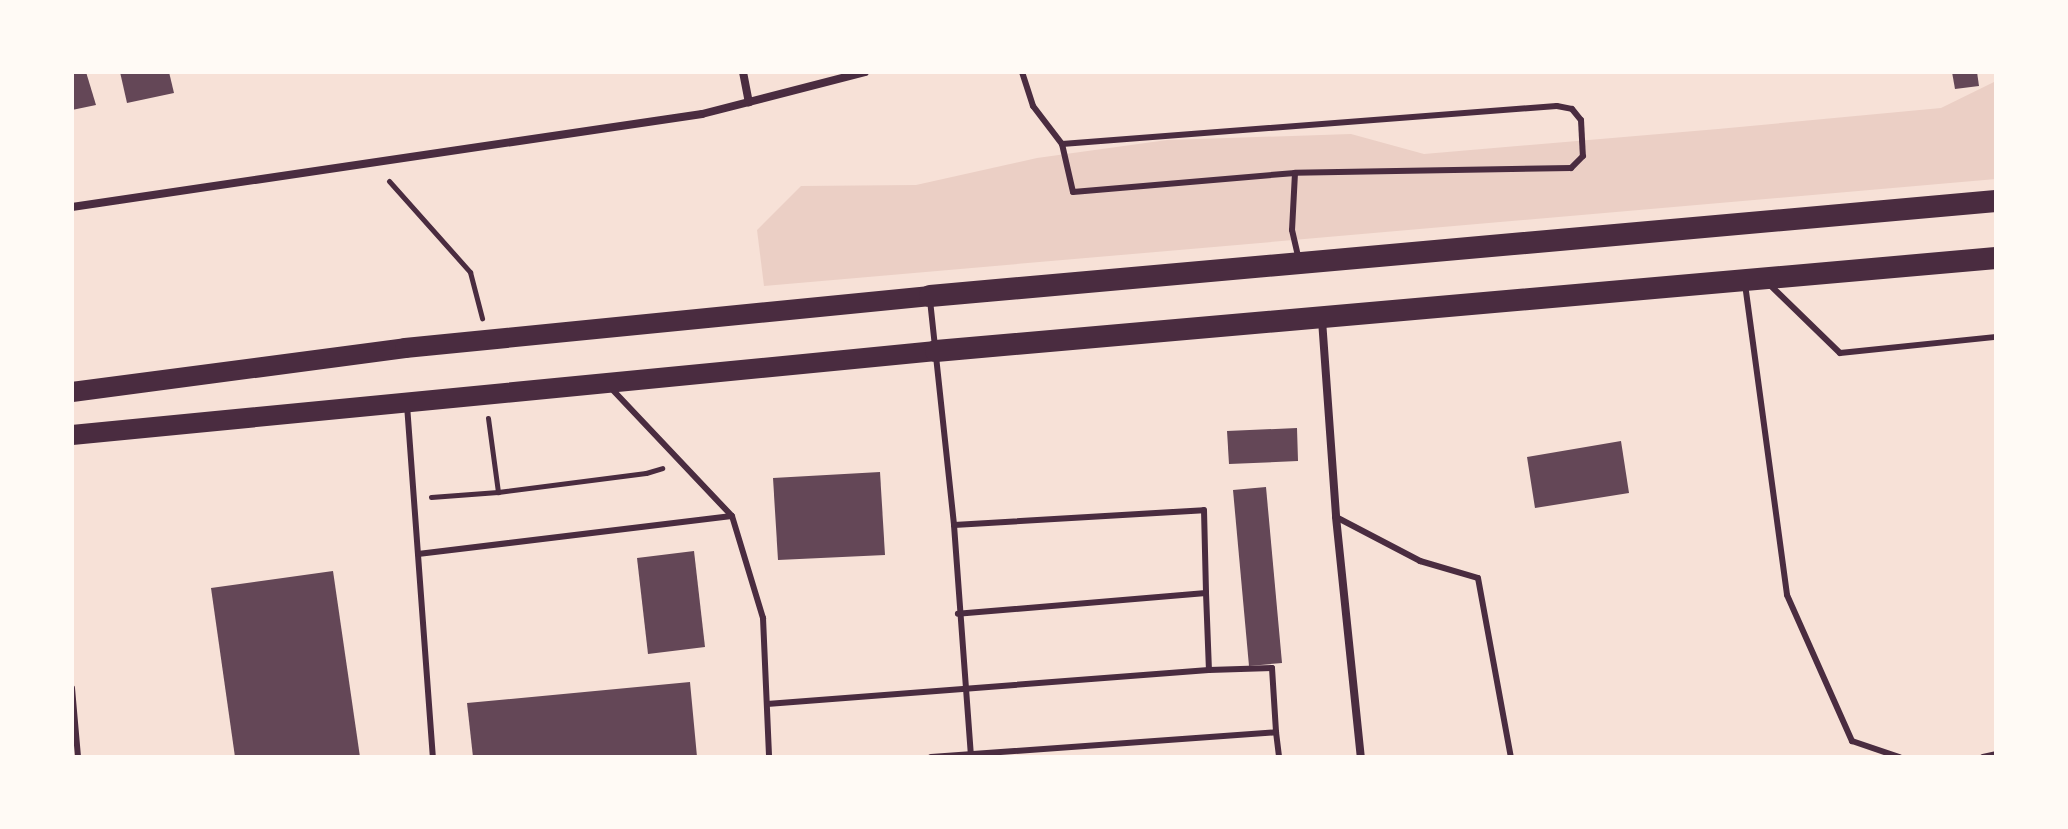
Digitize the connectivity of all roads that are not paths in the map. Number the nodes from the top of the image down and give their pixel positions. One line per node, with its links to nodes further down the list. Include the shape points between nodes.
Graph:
1 (743, 72): 4 (street)
2 (865, 72): 4 (street)
3 (1022, 72): 5 (lane, via 1033,106)
4 (749, 102): 8 (street, via 702,114)
5 (1062, 144): 6 (lane, via 1072,190 1078,194); 6 (lane, via 1557,106 1572,109 1581,120 1583,156 1571,168)
6 (1295, 173): 10 (lane, via 1292,230)
7 (1996, 201): 10 (highway)
8 (72, 207)
9 (1996, 258): 11 (highway)
10 (1299, 262): 12 (highway)
11 (1754, 279): 13 (highway); 14 (lane, via 1840,353); 40 (lane, via 1787,595 1852,741)
12 (930, 296): 15 (lane); 17 (main road, via 484,341)
13 (1322, 319): 15 (highway); 21 (street)
14 (1996, 337)
15 (936, 351): 16 (main road); 22 (lane)
16 (604, 381): 18 (main road); 20 (lane)
17 (72, 392)
18 (407, 401): 19 (main road); 23 (lane)
19 (72, 435)
20 (732, 516): 23 (lane); 29 (lane, via 763,618)
21 (1336, 517): 38 (street); 39 (lane, via 1420,561 1478,578)
22 (954, 525): 24 (lane, via 1204,510); 25 (lane)
23 (418, 554): 34 (lane)
24 (1206, 593): 25 (lane); 26 (lane)
25 (958, 614): 28 (lane)
26 (1209, 670): 28 (lane); 30 (lane, via 1272,668)
27 (72, 688): 33 (lane)
28 (966, 688): 29 (lane); 32 (lane)
29 (767, 704): 35 (lane)
30 (1276, 732): 32 (lane); 37 (lane)
31 (1996, 754): 41 (lane)
32 (971, 755): 36 (lane)
33 (77, 757)
34 (433, 757)
35 (769, 757)
36 (931, 757)
37 (1279, 757)
38 (1361, 757)
39 (1511, 757)
40 (1899, 757)
41 (1983, 757)

